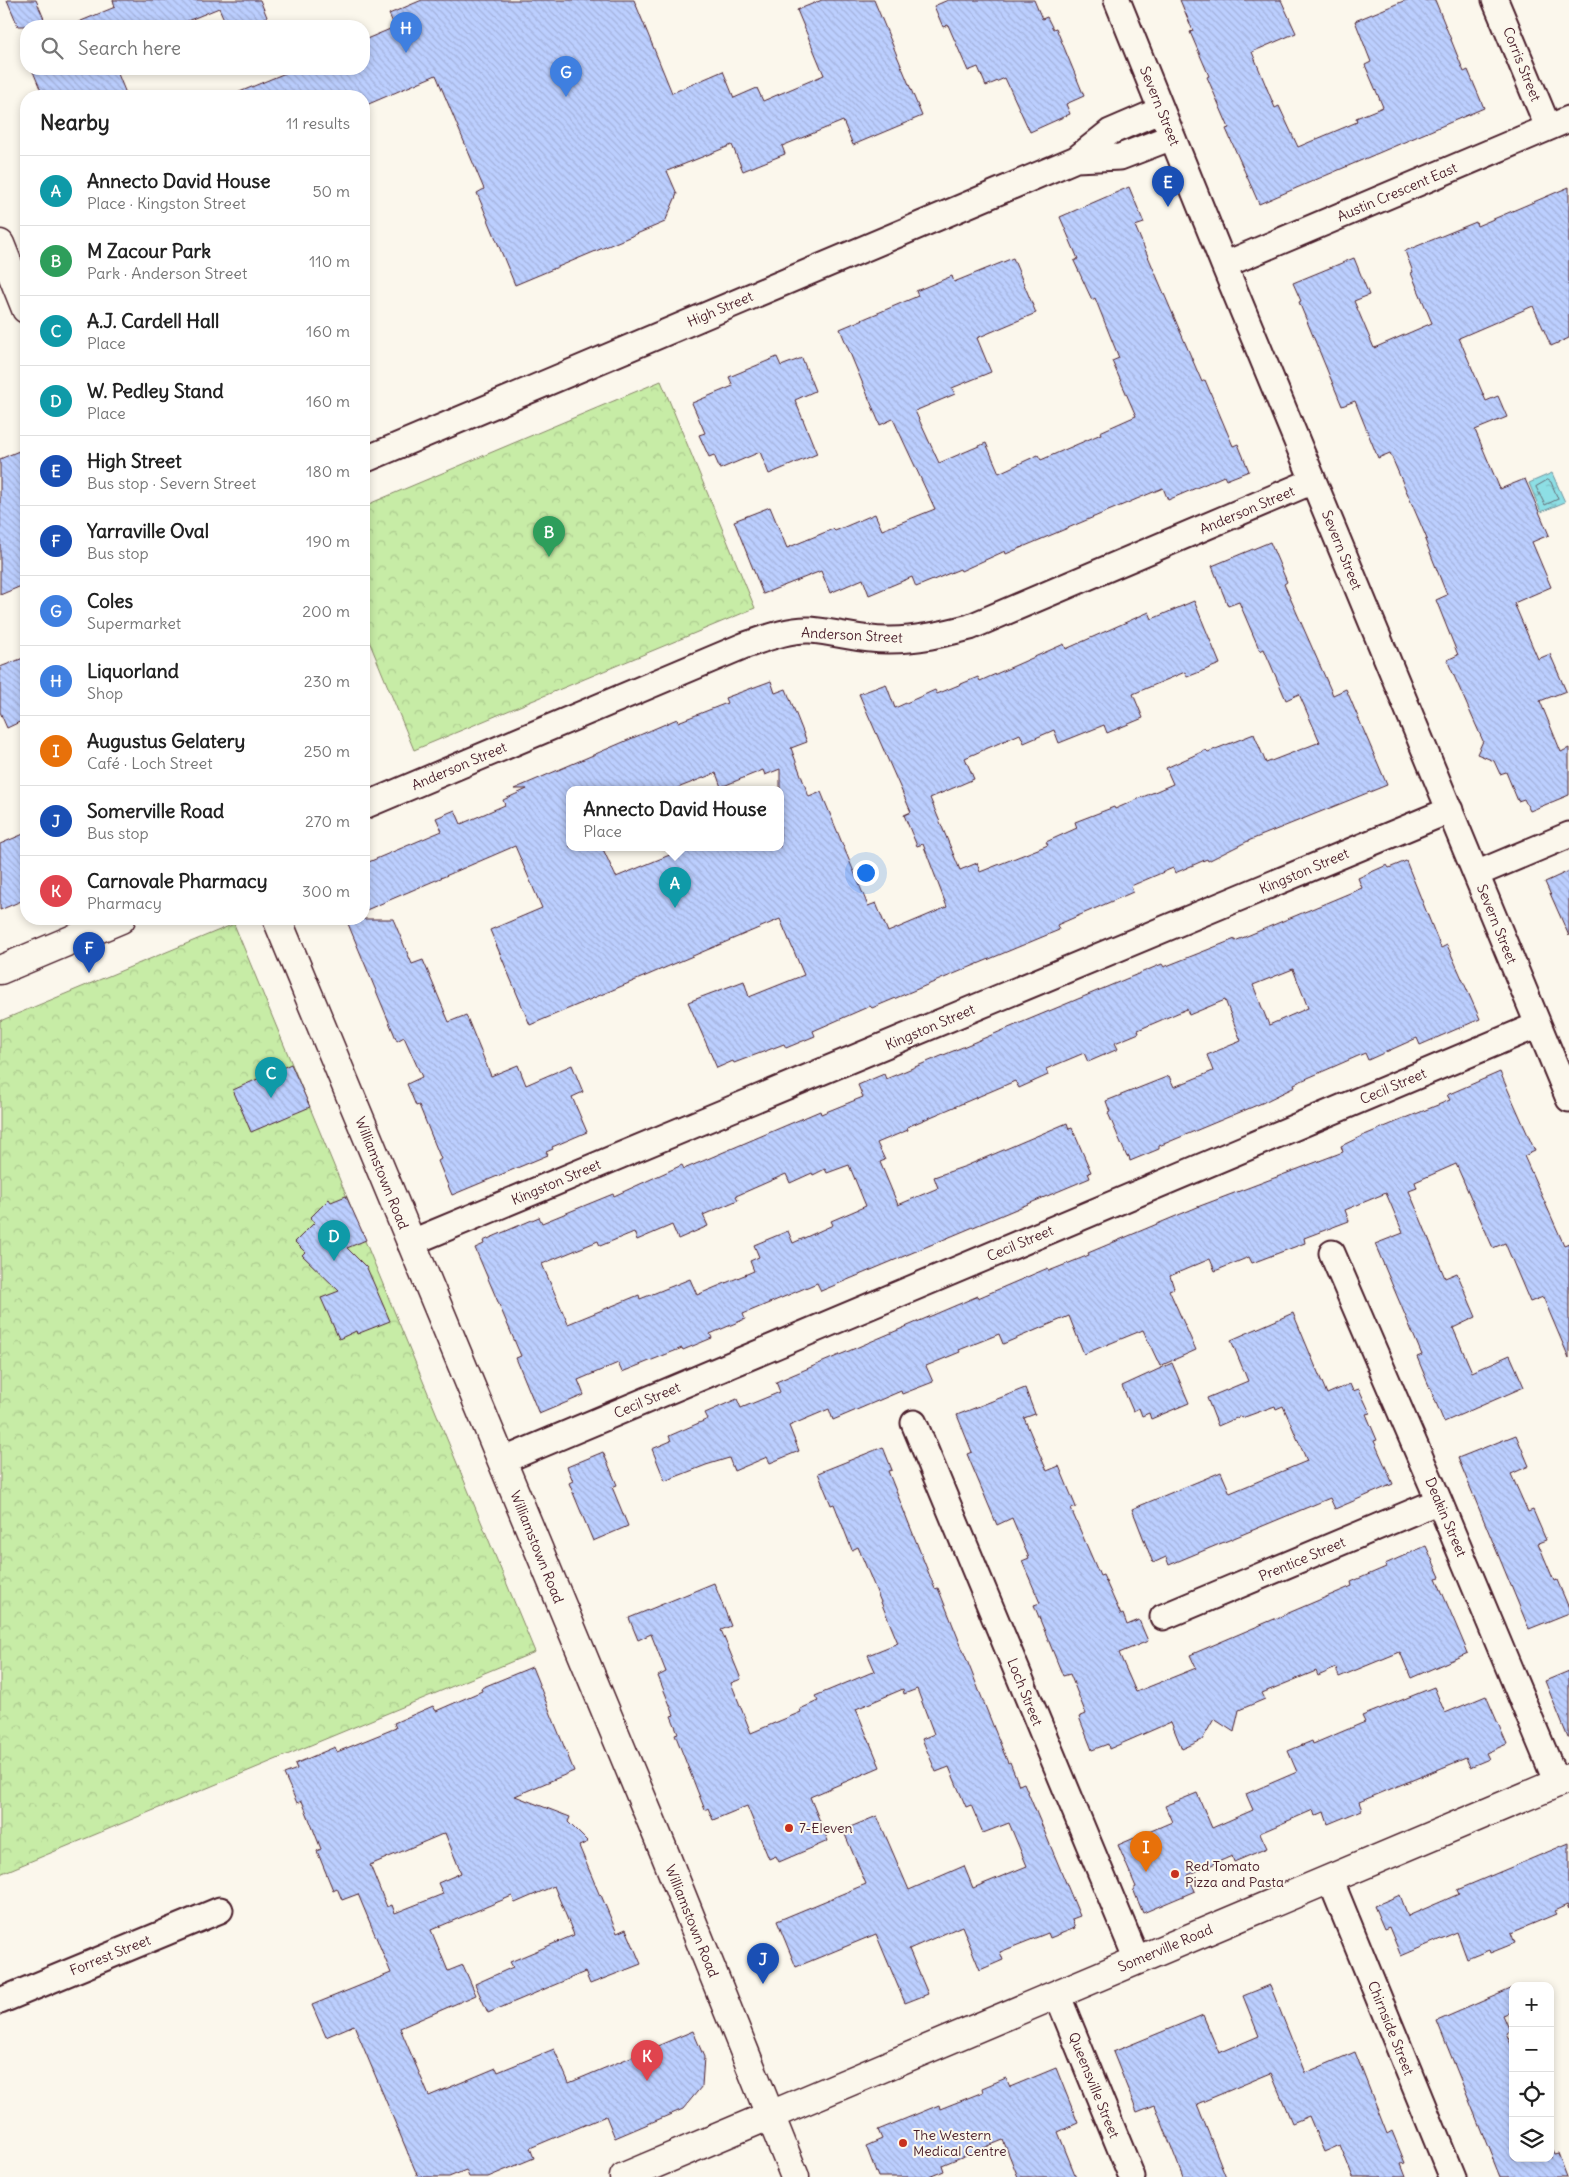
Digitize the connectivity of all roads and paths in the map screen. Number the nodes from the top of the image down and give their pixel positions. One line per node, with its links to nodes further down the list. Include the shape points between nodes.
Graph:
1 (1117, 0): 3 (street, Severn Street)
2 (1495, 0): 4 (street, Corris Street)
3 (1161, 110): 5 (street, Severn Street); 6 (street, High Street, via 1110,132)
4 (1558, 123): 8 (street, Austin Crescent East)
5 (1172, 137): 6 (street, High Street, via 1120,157); 8 (street, Severn Street)
6 (1076, 159): 10 (street, High Street)
7 (0, 244): 9 (main road)
8 (1224, 265): 11 (street, Severn Street)
9 (20, 294)
10 (370, 457)
11 (1313, 481): 12 (street, Anderson Street, via 970,627 929,637 890,640 858,639 808,630 743,646); 13 (street, Severn Street)
12 (370, 803)
13 (1450, 810): 15 (street, Severn Street); 21 (street, Kingston Street)
14 (1569, 834): 15 (street)
15 (1476, 874): 19 (street, Severn Street)
16 (107, 925): 18 (main road)
17 (279, 925): 21 (main road, Williamstown Road)
18 (0, 970)
19 (1538, 1025): 20 (street, Severn Street); 24 (street, Cecil Street)
20 (1569, 1099)
21 (410, 1243): 24 (main road, Williamstown Road)
22 (1332, 1253): 25 (street, Deakin Street)
23 (914, 1423): 30 (street, Loch Street)
24 (502, 1461): 33 (main road, Williamstown Road)
25 (1440, 1501): 26 (street, Prentice Street); 27 (street, Deakin Street)
26 (1163, 1617)
27 (1563, 1781): 28 (main road, Somerville Road)
28 (1330, 1879): 30 (main road, Somerville Road); 37 (street, Chirnside Street)
29 (220, 1910): 32 (street, Forrest Street)
30 (1137, 1960): 31 (main road, Somerville Road)
31 (1057, 1994): 33 (main road, Somerville Road); 36 (street, Queensville Street)
32 (0, 2001)
33 (769, 2115): 34 (main road, Somerville Road); 35 (main road, Williamstown Road)
34 (624, 2177)
35 (795, 2177)
36 (1132, 2177)
37 (1452, 2177)

